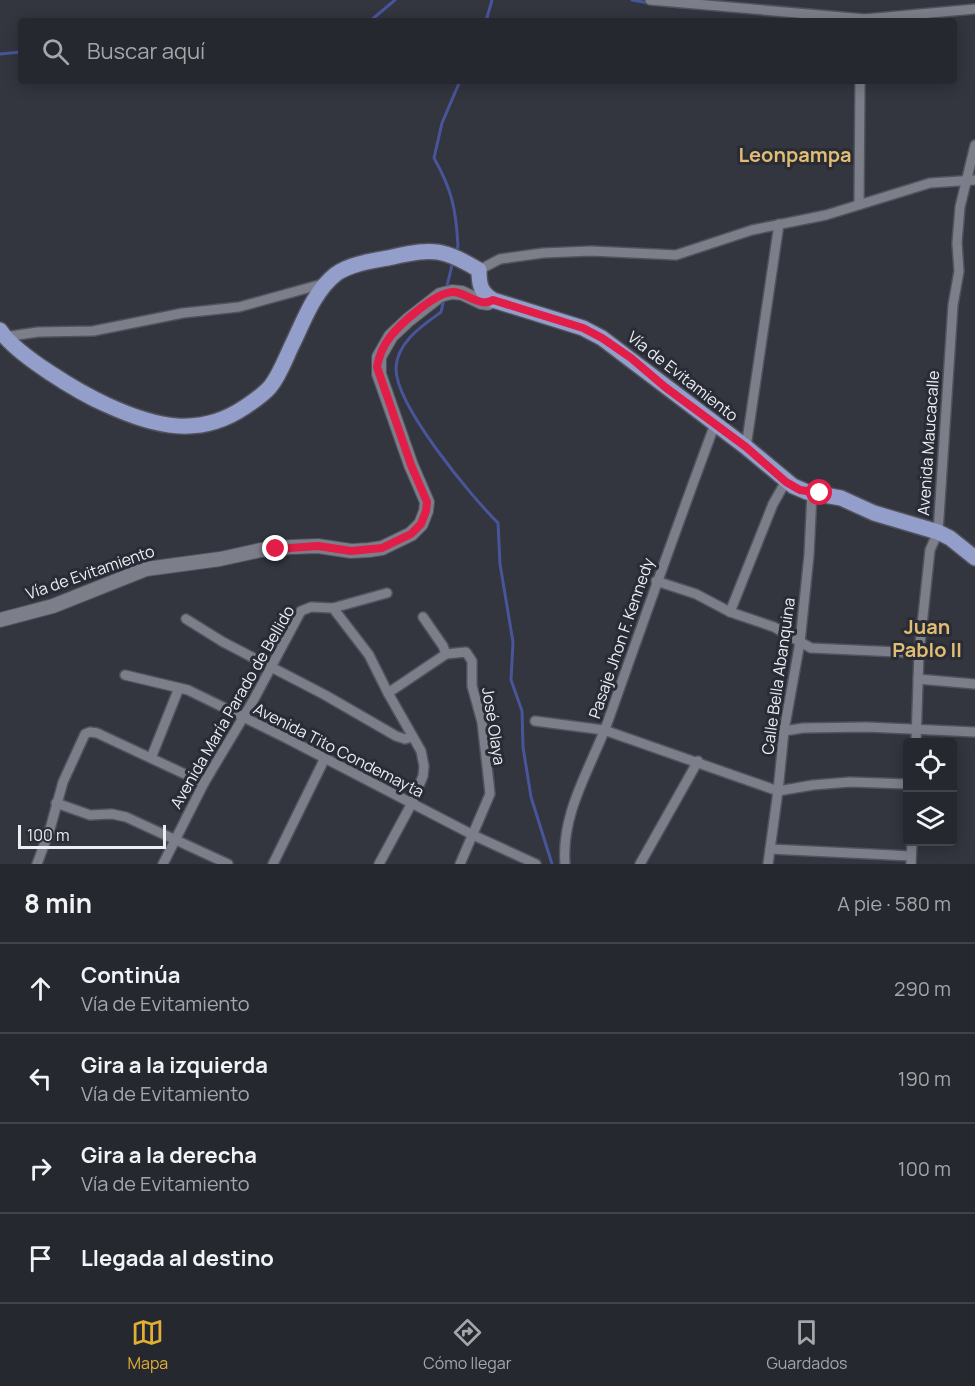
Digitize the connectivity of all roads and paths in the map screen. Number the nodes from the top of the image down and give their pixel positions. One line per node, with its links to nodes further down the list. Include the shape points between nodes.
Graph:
1 (650, 0): 2 (street)
2 (663, 1): 4 (street)
3 (975, 9): 5 (street)
4 (843, 18)
5 (884, 18)
6 (860, 84): 9 (street)
7 (975, 145): 8 (street, Avenida Maucacalle)
8 (970, 180): 9 (street, via 930,183); 19 (street, Avenida Maucacalle, via 960,207 959,271 950,339)
9 (860, 204): 10 (street)
10 (779, 224): 11 (street, via 676,255 551,253 500,259); 16 (street)
11 (479, 270): 12 (main road, via 455,258 425,252 349,267); 13 (main road, via 481,289)
12 (328, 282): 14 (street, via 239,307 183,313 93,331); 14 (main road, via 313,303 271,386 236,413 200,426 150,421 103,403 68,384)
13 (493, 300): 15 (main road, Vía de Evitamiento, via 593,333); 27 (main road, Vía de Evitamiento, via 481,302 462,293 446,293 391,336 379,357 377,367 427,502 421,524 411,534 369,550 318,546 261,550 146,569 52,606)
14 (2, 333)
15 (715, 424): 16 (main road, Vía de Evitamiento); 21 (street, Pasaje Jhon F. Kennedy)
16 (746, 447): 17 (main road, Vía de Evitamiento)
17 (786, 482): 18 (main road, Vía de Evitamiento); 24 (street, via 773,504)
18 (812, 492): 19 (main road, Vía de Evitamiento, via 841,498 874,513); 28 (street, Calle Bella Abanquina)
19 (938, 532): 20 (main road, Vía de Evitamiento); 29 (street, Avenida Maucacalle, via 930,550)
20 (975, 558)
21 (656, 580): 24 (street, via 696,594); 40 (street, Pasaje Jhon F. Kennedy)
22 (387, 593): 23 (street, Avenida María Parado de Bellido)
23 (333, 608): 31 (street, Avenida María Parado de Bellido, via 311,607 301,611); 36 (street, via 369,655)
24 (730, 612): 28 (street, via 774,627)
25 (423, 617): 30 (street)
26 (186, 619): 31 (street)
27 (0, 620)
28 (800, 642): 29 (street, via 811,648); 41 (street, Calle Bella Abanquina)
29 (919, 653): 33 (street, Avenida Maucacalle)
30 (446, 654): 36 (street); 53 (street, José Olaya, via 461,651 470,656 472,686 484,736 489,794)
31 (272, 667): 37 (street, Avenida María Parado de Bellido); 43 (street, via 396,736)
32 (125, 675): 35 (street, Avenida Tito Condemayta)
33 (918, 679): 34 (street); 39 (street, Avenida Maucacalle)
34 (975, 684)
35 (179, 688): 37 (street, Avenida Tito Condemayta); 45 (street)
36 (388, 693): 43 (street)
37 (242, 718): 46 (street, Avenida Tito Condemayta); 48 (street, Avenida María Parado de Bellido)
38 (535, 721): 40 (street)
39 (916, 729): 41 (street); 42 (street); 44 (street, Avenida Maucacalle)
40 (604, 730): 47 (street); 64 (street, Pasaje Jhon F. Kennedy, via 582,778 569,820)
41 (784, 731): 50 (street, Calle Bella Abanquina)
42 (975, 732)
43 (412, 737): 52 (street, via 424,766)
44 (916, 738)
45 (151, 758): 48 (street); 51 (street, via 97,733 85,734)
46 (325, 758): 52 (street, Avenida Tito Condemayta); 60 (street)
47 (698, 761): 50 (street); 65 (street)
48 (204, 783): 54 (street, Avenida María Parado de Bellido)
49 (903, 784): 50 (street, via 813,785)
50 (778, 791): 55 (street, Calle Bella Abanquina)
51 (56, 803): 54 (street, via 90,815 126,817); 57 (street)
52 (412, 803): 53 (street, Avenida Tito Condemayta); 61 (street)
53 (473, 835): 62 (street, José Olaya); 63 (street, Avenida Tito Condemayta)
54 (175, 838): 58 (street, Avenida María Parado de Bellido); 59 (street)
55 (770, 849): 56 (street); 66 (street, Calle Bella Abanquina)
56 (911, 860)
57 (37, 864)
58 (163, 864)
59 (228, 864)
60 (273, 864)
61 (380, 864)
62 (460, 864)
63 (536, 864)
64 (565, 864)
65 (640, 864)
66 (768, 864)

